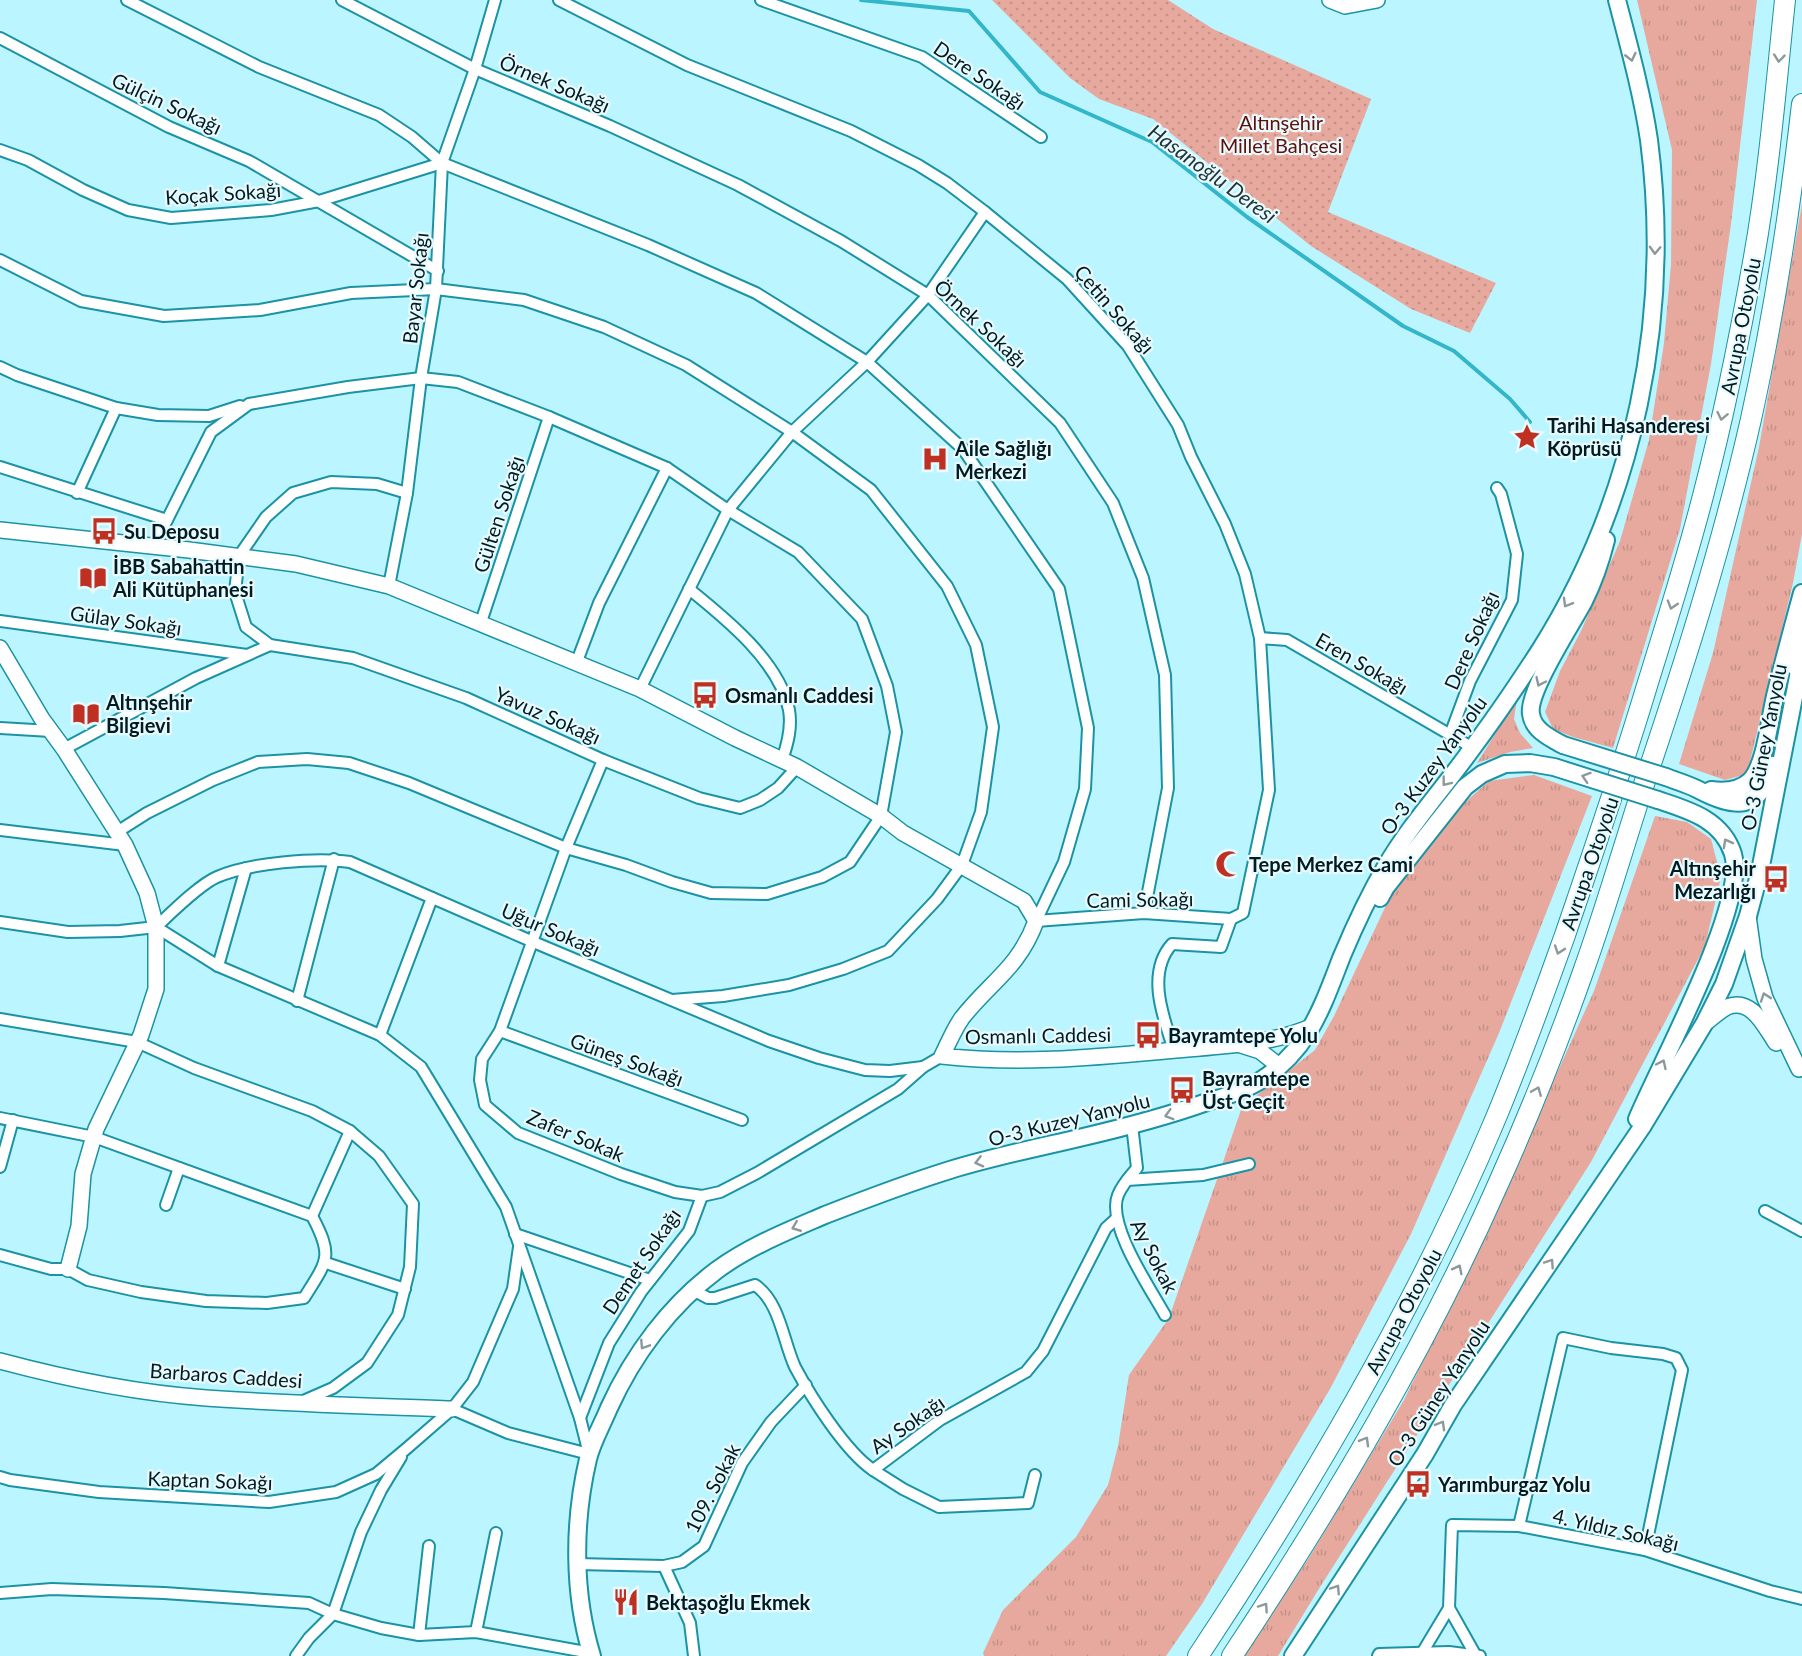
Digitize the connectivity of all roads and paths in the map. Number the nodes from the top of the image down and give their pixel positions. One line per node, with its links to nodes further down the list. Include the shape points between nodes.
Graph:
1 (127, 0): 15 (street, via 259,67 379,115)
2 (342, 0): 11 (street, Örnek Sokağı)
3 (495, 0): 11 (street, Bayar Sokağı)
4 (559, 0): 17 (street, Çetin Sokağı, via 687,65 851,131 918,165)
5 (761, 0): 13 (street, Dere Sokağı, via 922,57)
6 (1330, 0): 7 (main road, via 1345,6)
7 (1377, 0)
8 (1617, 0): 31 (main road, O-3 Kuzey Yanyolu, one-way to 31, via 1648,137 1656,233 1643,390)
9 (1785, 0): 144 (highway, Avrupa Otoyolu, one-way to 144, via 1755,252 1721,423 1672,607 1610,804 1547,984 1491,1130 1421,1277 1338,1431)
10 (0, 38): 16 (street, Gülçin Sokağı, via 169,127 249,161)
11 (475, 69): 15 (street, Bayar Sokağı); 21 (street, Örnek Sokağı, via 738,185 841,241)
12 (1802, 104): 145 (highway, Avrupa Otoyolu, one-way to 12, via 1351,1466 1440,1305 1499,1181 1583,972 1700,613 1741,457 1778,286)
13 (1041, 137)
14 (0, 150): 16 (street, Koçak Sokağı, via 128,210 171,218 271,210)
15 (442, 163): 16 (street, Koçak Sokağı); 19 (street, Bayar Sokağı); 22 (street, via 648,245 756,293)
16 (318, 201): 19 (street, Gülçin Sokağı)
17 (985, 212): 21 (street); 46 (street, Çetin Sokağı, via 1067,279 1128,346 1178,425 1224,524 1245,574)
18 (0, 260): 20 (street, via 81,301 164,316 260,310 351,293)
19 (438, 271): 20 (street, Bayar Sokağı)
20 (436, 289): 24 (street, Bayar Sokağı); 28 (street, via 524,300 604,327 686,365)
21 (928, 295): 22 (street); 70 (street, Örnek Sokağı, via 1060,423 1113,503 1143,578 1165,675 1168,788)
22 (867, 362): 28 (street); 73 (street, via 963,449 1059,590 1088,728 1085,789 1064,862)
23 (0, 367): 26 (street)
24 (421, 378): 25 (street); 27 (street, via 458,382); 34 (street, Bayar Sokağı)
25 (249, 404): 26 (street, via 209,416 158,415); 36 (street, via 211,432)
26 (116, 408): 33 (street)
27 (549, 417): 30 (street); 44 (street, Gülten Sokağı)
28 (792, 432): 35 (street); 67 (street, via 871,490 947,586 976,645 993,727 981,812)
29 (0, 467): 33 (street)
30 (667, 468): 35 (street); 51 (street, via 599,603)
31 (1623, 472): 56 (main road, O-3 Kuzey Yanyolu, one-way to 56, via 1571,596); 61 (main road, one-way to 61, bridge, via 1604,547 1585,599 1531,702 1530,715 1546,736 1563,745)
32 (1497, 488): 55 (street, Dere Sokağı, via 1517,554 1512,600 1470,681)
33 (77, 493): 36 (street)
34 (407, 493): 39 (street, via 377,484 331,482 293,493 266,517); 40 (street, Bayar Sokağı)
35 (728, 510): 41 (street); 62 (street, via 798,552 862,619 887,686 896,732)
36 (167, 520): 38 (street)
37 (0, 530): 38 (main road)
38 (154, 546): 39 (main road)
39 (239, 556): 40 (main road, via 296,564); 47 (street, via 235,592 246,627)
40 (390, 586): 44 (main road)
41 (689, 589): 52 (street); 59 (street, via 741,633 776,679 790,716 789,742)
42 (1802, 593): 61 (main road, via 1754,775 1741,788 1729,792)
43 (0, 621): 49 (street, Gülay Sokağı)
44 (481, 622): 51 (main road)
45 (1802, 628): 61 (main road, via 1775,758 1763,789 1753,800 1742,804 1719,800)
46 (1260, 638): 55 (street, Eren Sokağı, via 1287,640); 72 (street, Çetin Sokağı, via 1269,790 1243,913)
47 (270, 645): 49 (street); 58 (street, Yavuz Sokağı, via 353,658 466,698)
48 (0, 648): 54 (main road)
49 (247, 655): 57 (street)
50 (1802, 656): 71 (main road, O-3 Güney Yanyolu)
51 (576, 664): 52 (main road)
52 (640, 689): 59 (main road)
53 (0, 728): 54 (street)
54 (51, 731): 57 (main road)
55 (1450, 735): 56 (street, Eren Sokağı)
56 (1473, 748): 80 (main road, O-3 Kuzey Yanyolu, one-way to 80, via 1388,862 1344,951)
57 (64, 749): 64 (main road)
58 (603, 760): 60 (street, Yavuz Sokağı, via 699,798 740,808 778,788); 65 (street, Zafer Sokak)
59 (782, 760): 60 (main road)
60 (797, 767): 62 (main road)
61 (1695, 788)
62 (882, 816): 65 (street, via 850,862 822,878 767,894 711,893); 67 (main road, via 903,833)
63 (0, 830): 64 (street)
64 (121, 838): 65 (street, via 147,813 204,784 258,762 307,759 349,763 399,780); 75 (main road, via 147,893)
65 (566, 848): 76 (street, Zafer Sokak)
66 (334, 859): 68 (street, Uğur Sokağı); 69 (street, Uğur Sokağı, via 350,862); 79 (street)
67 (962, 865): 73 (main road, via 1024,901); 78 (street, via 938,899 888,951 789,985)
68 (246, 868): 75 (street, Uğur Sokağı, via 216,877); 77 (street)
69 (432, 898): 76 (street, Uğur Sokağı); 85 (street)
70 (1143, 913): 72 (street, Cami Sokağı); 73 (street, Cami Sokağı)
71 (1748, 916): 82 (main road, O-3 Güney Yanyolu, via 1724,984); 92 (main road, one-way to 71, via 1765,998)
72 (1231, 919): 88 (street, via 1221,947 1172,944 1164,954 1159,972 1159,1006)
73 (1036, 921): 89 (main road, Osmanlı Caddesi, via 1028,942 1007,972 961,1019)
74 (0, 922): 75 (street, via 68,932)
75 (156, 927): 77 (street); 86 (main road, via 156,989)
76 (531, 941): 78 (street, Uğur Sokağı); 84 (street, Zafer Sokak)
77 (218, 966): 79 (street)
78 (672, 1000): 91 (street, Uğur Sokağı, via 769,1041 842,1064 890,1071)
79 (297, 1001): 85 (street)
80 (1324, 1005): 83 (main road, O-3 Kuzey Yanyolu); 99 (main road, one-way to 80, bridge, via 1716,940 1733,890 1733,854 1714,825 1700,815 1554,767 1505,764 1482,774 1465,787 1386,887)
81 (0, 1019): 86 (street)
82 (1704, 1024): 92 (main road, via 1727,1007 1747,1007 1757,1013); 99 (main road, O-3 Güney Yanyolu)
83 (1311, 1027): 87 (main road, Osmanlı Caddesi); 90 (main road, O-3 Kuzey Yanyolu, via 1293,1055)
84 (500, 1031): 95 (street, Güneş Sokağı); 104 (street, Zafer Sokak, via 482,1059 480,1080 485,1105 518,1132 621,1174 675,1192)
85 (380, 1035): 110 (street, via 422,1066 506,1208)
86 (138, 1042): 97 (street, via 194,1068 312,1111); 98 (main road)
87 (1241, 1045): 88 (main road, Osmanlı Caddesi); 90 (main road, via 1260,1051)
88 (1174, 1050): 89 (main road, Osmanlı Caddesi, via 1056,1060)
89 (942, 1056): 91 (street, Uğur Sokağı)
90 (1279, 1066): 96 (main road, O-3 Kuzey Yanyolu, one-way to 96, via 1257,1083)
91 (924, 1067): 104 (street, Demet Sokağı, via 898,1089 757,1173 720,1192)
92 (1800, 1070)
93 (0, 1118): 94 (street)
94 (13, 1120): 98 (street); 101 (street)
95 (742, 1120)
96 (1132, 1125): 103 (street, Ay Sokak, via 1137,1168); 116 (main road, O-3 Kuzey Yanyolu, one-way to 116, via 954,1169 846,1207 767,1239 717,1269)
97 (350, 1131): 107 (street); 115 (street, via 379,1156 412,1204 410,1267)
98 (94, 1137): 102 (street); 113 (main road, via 83,1174 79,1226)
99 (1623, 1156): 146 (main road, O-3 Güney Yanyolu, one-way to 99, via 1453,1405)
100 (1249, 1164): 103 (street, via 1203,1175)
101 (0, 1167)
102 (179, 1168): 105 (street); 107 (street)
103 (1127, 1180): 108 (street, Ay Sokak, via 1117,1196)
104 (702, 1196): 114 (street, Demet Sokağı, via 688,1231)
105 (166, 1205)
106 (1765, 1211): 109 (street)
107 (312, 1216): 112 (street, via 324,1239)
108 (1116, 1219): 117 (street, Ay Sokak, via 1130,1254); 125 (street, Ay Sokağı, via 1106,1228 1043,1351 1026,1372 940,1420)
109 (1802, 1231)
110 (517, 1240): 114 (street); 121 (street, Kaptan Sokağı, via 513,1289 473,1382); 122 (street)
111 (0, 1255): 113 (street, via 51,1269)
112 (326, 1263): 113 (street, via 304,1298 267,1303 206,1301 141,1292 88,1280); 115 (street)
113 (68, 1269)
114 (650, 1280): 122 (street, Demet Sokağı, via 609,1343)
115 (405, 1289): 120 (street, via 398,1315 368,1363 333,1388)
116 (693, 1290): 119 (street, Ay Sokağı, via 708,1298 755,1285 763,1290); 124 (main road, O-3 Kuzey Yanyolu, one-way to 124, via 646,1341)
117 (1165, 1315)
118 (0, 1361): 120 (main road, Barbaros Caddesi, via 135,1389 205,1398)
119 (806, 1385): 125 (street, Ay Sokağı, via 860,1461); 133 (street, 109. Sokak, via 771,1422 742,1463 704,1546 682,1562)
120 (300, 1402): 121 (main road, Barbaros Caddesi)
121 (453, 1409): 123 (street, Kaptan Sokağı); 124 (street, via 508,1433)
122 (580, 1418): 124 (street)
123 (406, 1449): 127 (street, Kaptan Sokağı, via 376,1474 336,1492 269,1502 99,1492); 137 (street, via 361,1532)
124 (589, 1454): 132 (main road, O-3 Kuzey Yanyolu)
125 (873, 1470): 126 (street, via 939,1507 1028,1503)
126 (1035, 1475)
127 (3, 1480)
128 (1519, 1526): 131 (street, 4. Yıldız Sokağı); 131 (street, via 1563,1338 1663,1354 1676,1358 1682,1370); 136 (street, 4. Yıldız Sokağı, via 1452,1526)
129 (496, 1533): 138 (street)
130 (429, 1546): 139 (street)
131 (1645, 1550): 135 (street, 4. Yıldız Sokağı)
132 (577, 1564): 133 (street, 109. Sokak); 141 (main road, O-3 Kuzey Yanyolu)
133 (664, 1566): 143 (street, via 690,1623)
134 (0, 1593): 137 (street, via 52,1589 164,1593 309,1603)
135 (1802, 1599)
136 (1449, 1608): 140 (street); 148 (street)
137 (333, 1614): 139 (street); 142 (street)
138 (476, 1632): 139 (street); 141 (street)
139 (419, 1635)
140 (1422, 1653): 147 (street); 148 (street)
141 (592, 1654)
142 (296, 1656)
143 (694, 1656)
144 (1197, 1656)
145 (1232, 1656)
146 (1293, 1656)
147 (1378, 1656)
148 (1478, 1656)

